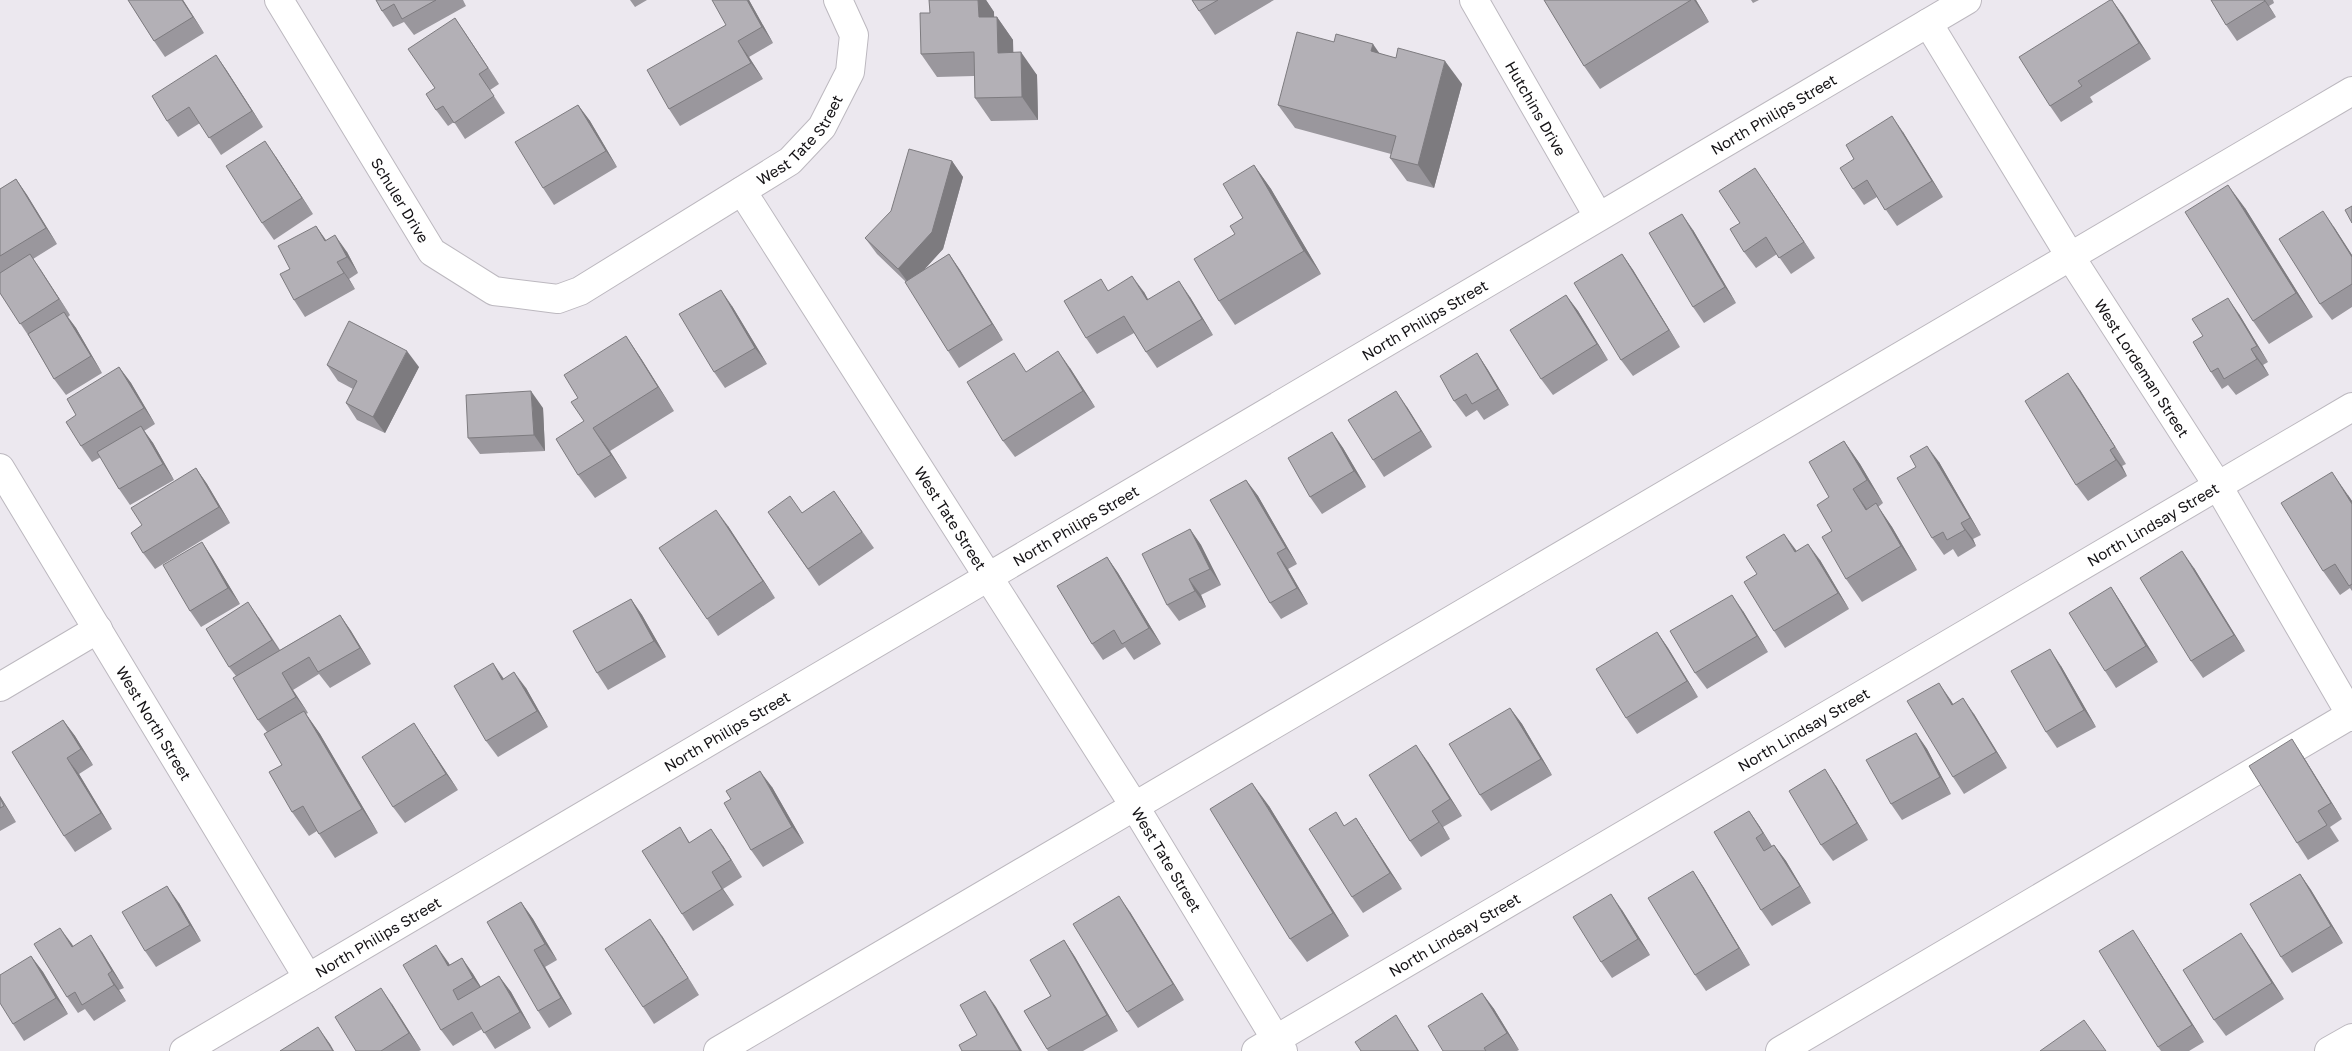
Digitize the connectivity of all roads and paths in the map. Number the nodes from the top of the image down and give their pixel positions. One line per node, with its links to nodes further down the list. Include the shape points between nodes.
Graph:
1 (279, 0): 7 (street, Schuler Drive, via 432,252 494,291 558,299 580,291)
2 (838, 0): 7 (street, West Tate Street, via 854,35 850,72 822,127 790,161)
3 (1474, 0): 8 (street, Hutchins Drive)
4 (1967, 0): 5 (street, North Philips Street)
5 (1928, 23): 8 (street, North Philips Street); 9 (street, West Lordeman Street)
6 (2352, 91): 9 (street)
7 (742, 191): 13 (street, West Tate Street)
8 (1598, 216): 13 (street, North Philips Street)
9 (2070, 256): 12 (street, West Lordeman Street); 17 (street)
10 (2352, 407): 12 (street, North Lindsay Street)
11 (0, 468): 14 (street, West North Street)
12 (2218, 486): 16 (street, West Lordeman Street); 20 (street, North Lindsay Street)
13 (988, 577): 17 (street, West Tate Street); 18 (street, North Philips Street)
14 (98, 629): 15 (street); 18 (street, West North Street)
15 (0, 687)
16 (2352, 715): 23 (street)
17 (1135, 807): 20 (street, West Tate Street); 22 (street)
18 (308, 978): 21 (street, North Philips Street)
19 (2352, 1038): 24 (street)
20 (1271, 1047)
21 (184, 1051)
22 (718, 1051)
23 (1780, 1051)
24 (2329, 1051)

